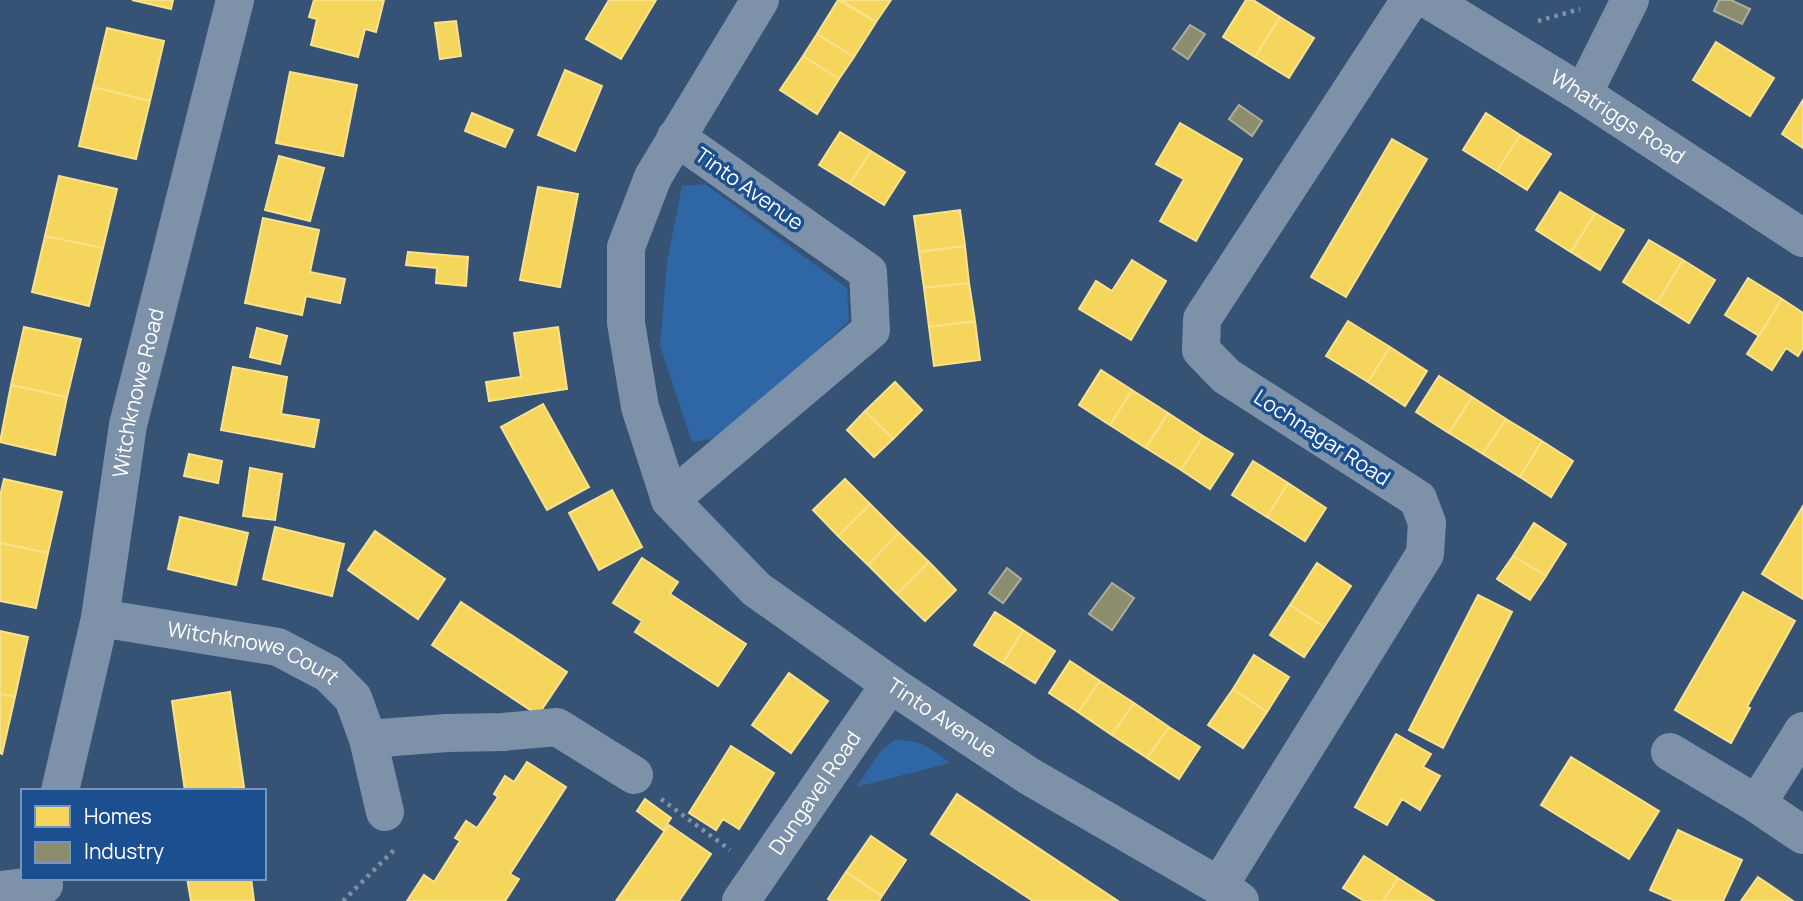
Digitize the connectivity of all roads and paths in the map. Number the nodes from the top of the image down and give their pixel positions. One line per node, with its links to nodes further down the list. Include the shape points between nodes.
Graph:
1 (235, 0): 12 (street, Witchknowe Road, via 128,425)
2 (760, 0): 9 (street, Tinto Avenue)
3 (1410, 0): 25 (street, Lochnagar Road, via 1202,319 1202,350 1226,376 1418,499 1427,523 1425,554)
4 (1429, 0): 7 (street, Whatriggs Road)
5 (1630, 0): 8 (street)
6 (1588, 7): 7 (path)
7 (1487, 36): 8 (street, Whatriggs Road)
8 (1583, 94): 10 (street, Whatriggs Road)
9 (676, 138): 11 (street, Tinto Avenue, via 653,177 626,247 626,323 640,407); 11 (street, Tinto Avenue, via 868,272 871,330)
10 (1803, 238)
11 (670, 500): 13 (street, Tinto Avenue, via 757,589)
12 (100, 618): 15 (street, Witchknowe Court, via 278,647 329,674 353,698); 18 (street, Witchknowe Road)
13 (890, 684): 22 (street, Dungavel Road); 25 (street, Tinto Avenue, via 1029,776)
14 (1803, 731): 19 (street)
15 (368, 739): 17 (street, via 557,727); 20 (street, Witchknowe Court)
16 (1670, 752): 19 (street)
17 (634, 775): 22 (path)
18 (60, 789)
19 (1757, 804): 21 (street)
20 (384, 812)
21 (1803, 835)
22 (750, 886)
23 (46, 888): 24 (street)
24 (0, 890)
25 (1229, 893)

